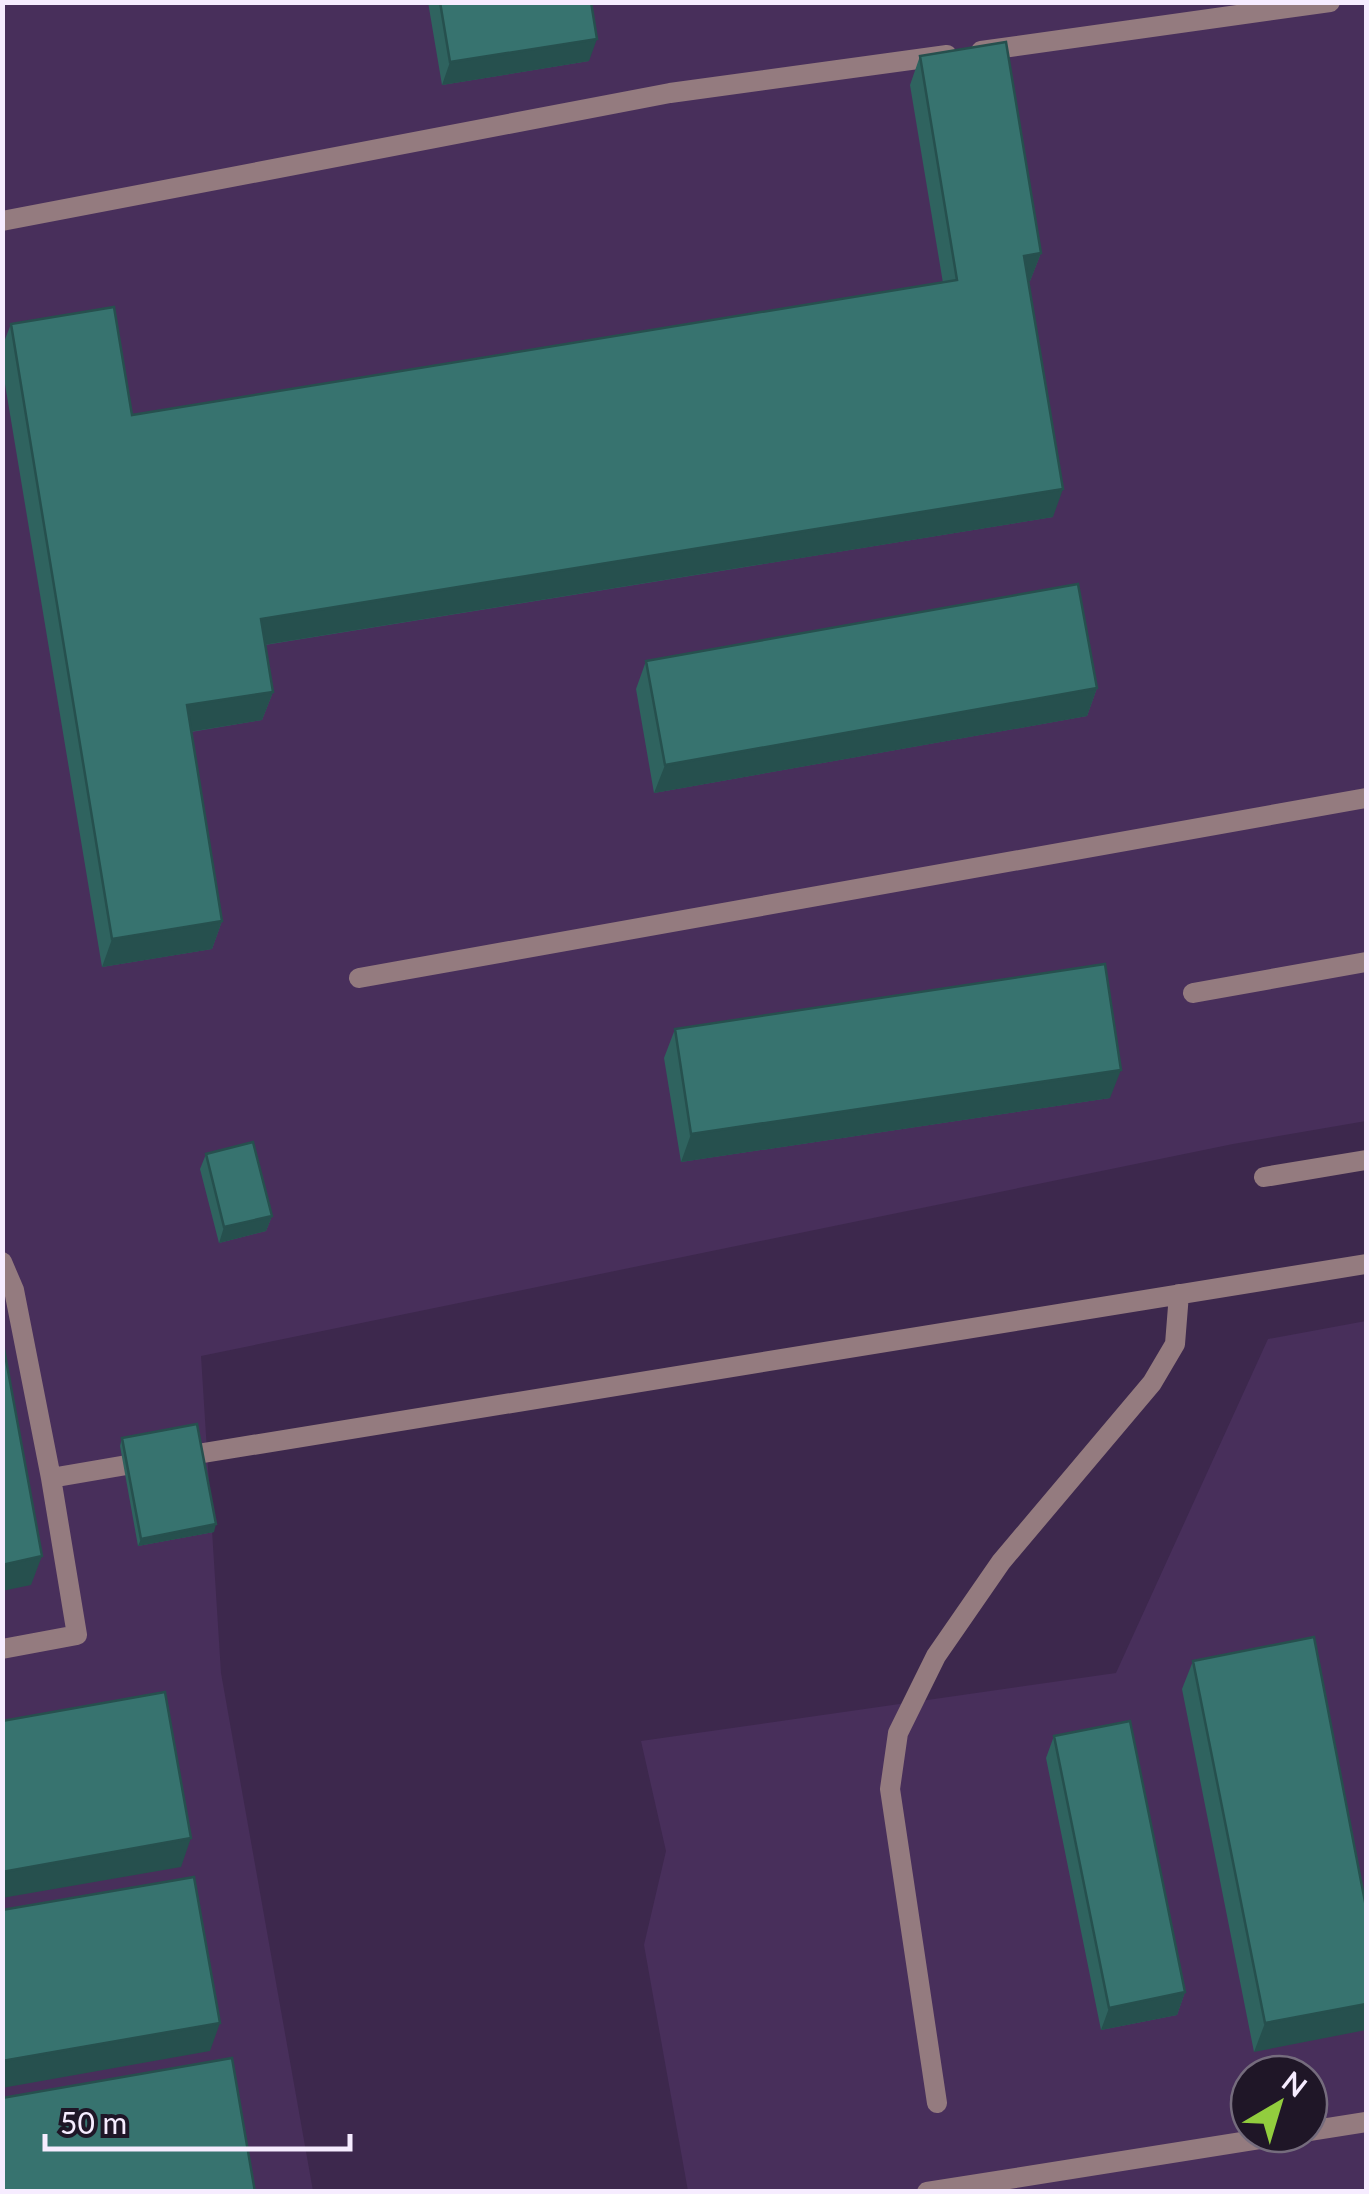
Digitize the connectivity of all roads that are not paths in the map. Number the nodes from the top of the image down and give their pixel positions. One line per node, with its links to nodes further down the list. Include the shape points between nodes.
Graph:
1 (1330, 2): 2 (lane, via 670,94)
2 (2, 221)
3 (1366, 798): 5 (lane)
4 (1366, 962): 6 (lane)
5 (359, 978)
6 (1193, 994)
7 (1366, 1160): 8 (lane)
8 (1264, 1177)
9 (2, 1262): 12 (lane, via 14,1290)
10 (1366, 1264): 11 (lane)
11 (1179, 1294): 12 (lane); 14 (lane, via 1175,1344 1152,1384 1001,1562 936,1656 898,1733 890,1788)
12 (51, 1478): 13 (lane, via 76,1635)
13 (2, 1649)
14 (937, 2103)
15 (1366, 2122): 16 (lane)
16 (1329, 2128)
17 (1229, 2144): 18 (lane)
18 (927, 2192)

